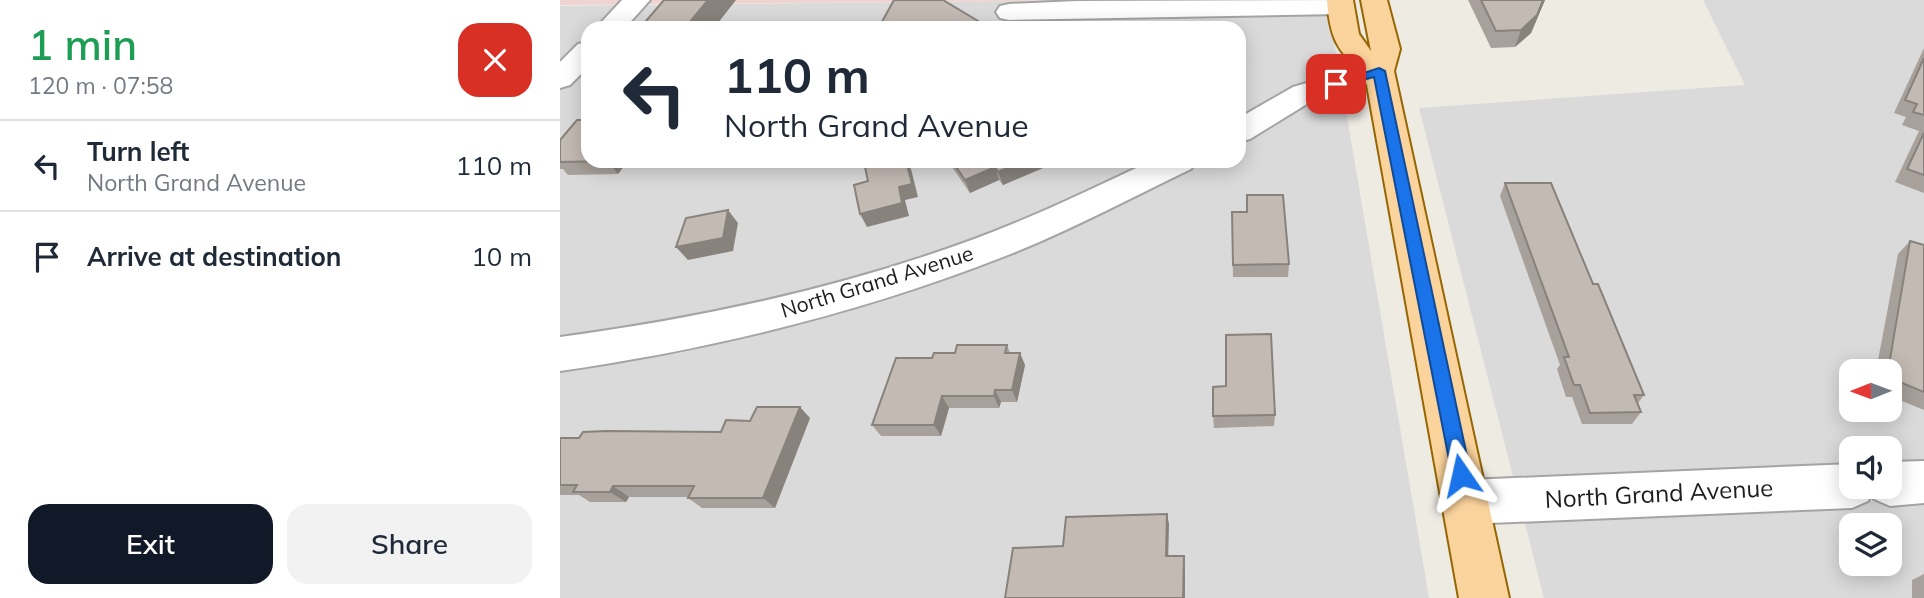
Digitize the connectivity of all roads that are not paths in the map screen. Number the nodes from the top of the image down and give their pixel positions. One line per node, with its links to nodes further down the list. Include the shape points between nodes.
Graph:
1 (637, 0): 5 (street)
2 (1374, 0): 7 (main road, via 1386,49)
3 (1340, 3): 4 (street); 7 (main road, via 1344,34 1352,51)
4 (1009, 12)
5 (617, 21)
6 (581, 57): 8 (street)
7 (1379, 71): 9 (street, via 1304,93); 15 (main road)
8 (560, 79)
9 (1246, 128)
10 (1164, 168): 11 (street, North Grand Avenue, via 1057,219 911,276 806,307 681,335)
11 (560, 354)
12 (1924, 482): 13 (street)
13 (1902, 483)
14 (1839, 487): 15 (street, North Grand Avenue)
15 (1467, 502): 16 (main road)
16 (1484, 598)

